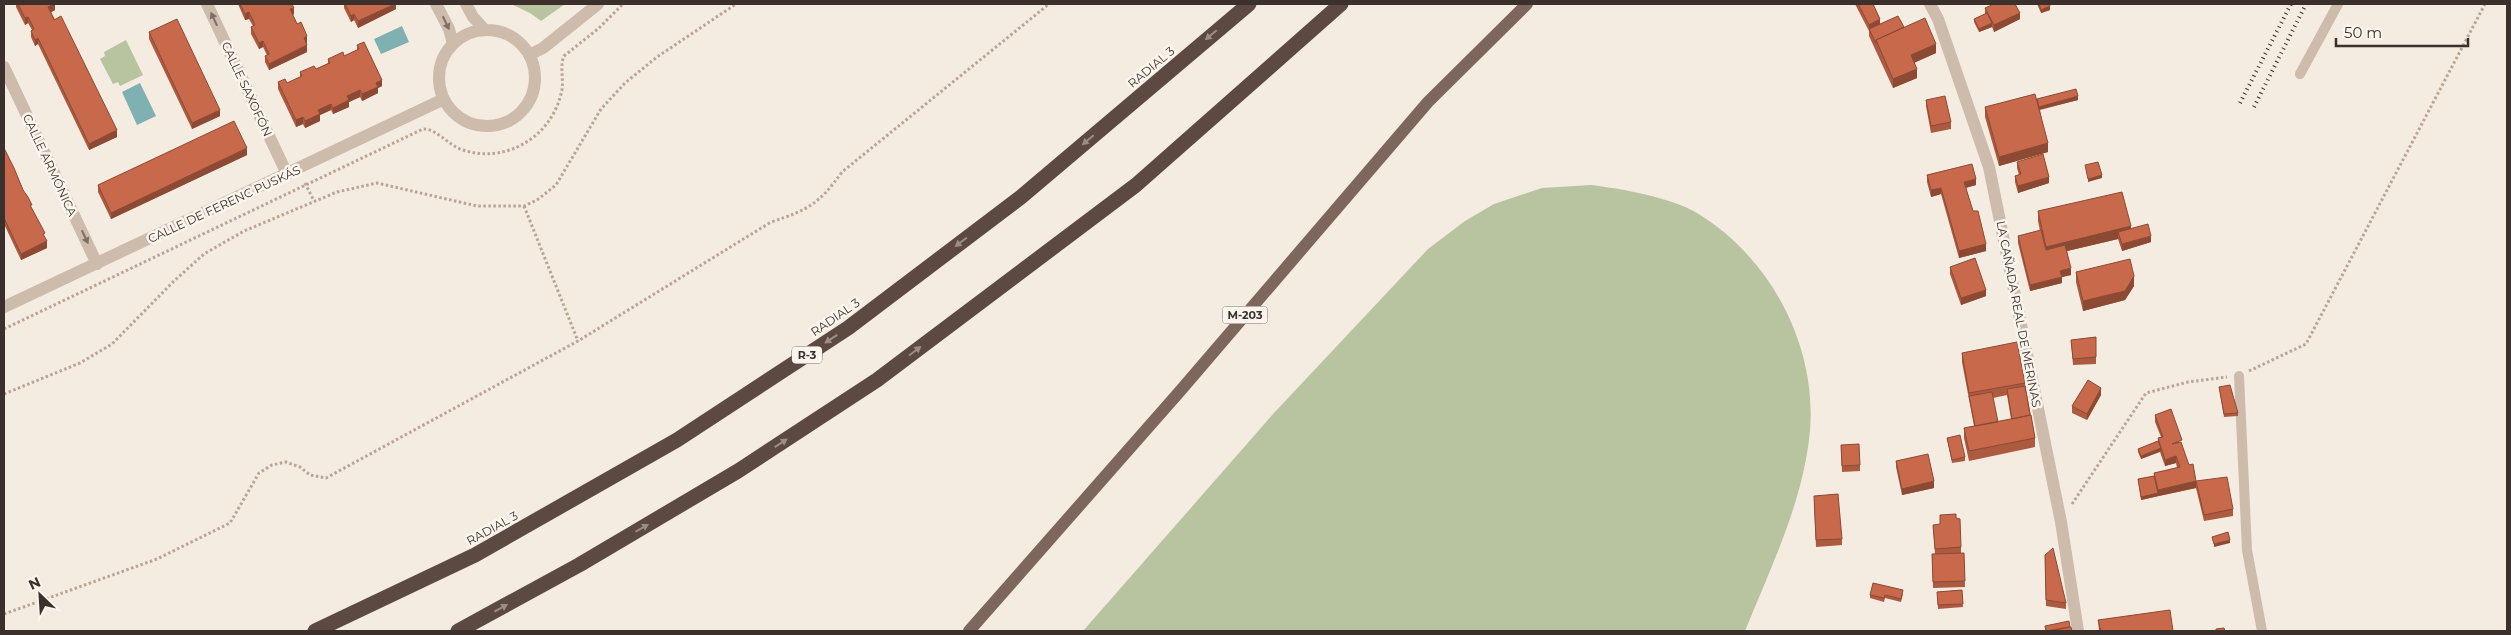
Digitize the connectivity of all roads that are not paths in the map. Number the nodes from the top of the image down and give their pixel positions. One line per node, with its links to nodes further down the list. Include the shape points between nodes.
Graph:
1 (207, 4): 16 (street, CALLE SAXOFÓN, one-way to 1)
2 (436, 4): 11 (street, one-way to 11)
3 (466, 4): 10 (street)
4 (598, 4): 12 (street)
5 (1249, 4): 20 (highway, RADIAL 3 / R-3, one-way to 20, via 1021,197 848,328 677,440 475,555)
6 (1341, 4): 21 (highway, one-way to 6, via 579,565 738,471 877,380 1136,184)
7 (1526, 4): 22 (main road, M-203, via 1428,102)
8 (1930, 4): 23 (street, LA CAÑADA REAL DE MERINAS, via 1989,167 2061,522)
9 (2338, 4): 14 (lane)
10 (486, 30): 11 (street, via 474,32); 12 (street, via 515,39)
11 (453, 44): 15 (street, via 442,60 440,70 440,89)
12 (529, 55): 15 (street, via 535,77 531,94 523,109 504,122 486,125 469,122 450,108)
13 (4, 67): 17 (street, CALLE ARMÓNICA, one-way to 17)
14 (2300, 74)
15 (444, 99): 16 (street, CALLE DE FERENC PUSKÁS)
16 (287, 174): 17 (street, CALLE DE FERENC PUSKÁS)
17 (97, 264): 18 (street, CALLE DE FERENC PUSKÁS)
18 (4, 307)
19 (2239, 376): 24 (lane, via 2247,550)
20 (315, 631)
21 (458, 631)
22 (969, 631)
23 (2078, 631)
24 (2262, 631)

